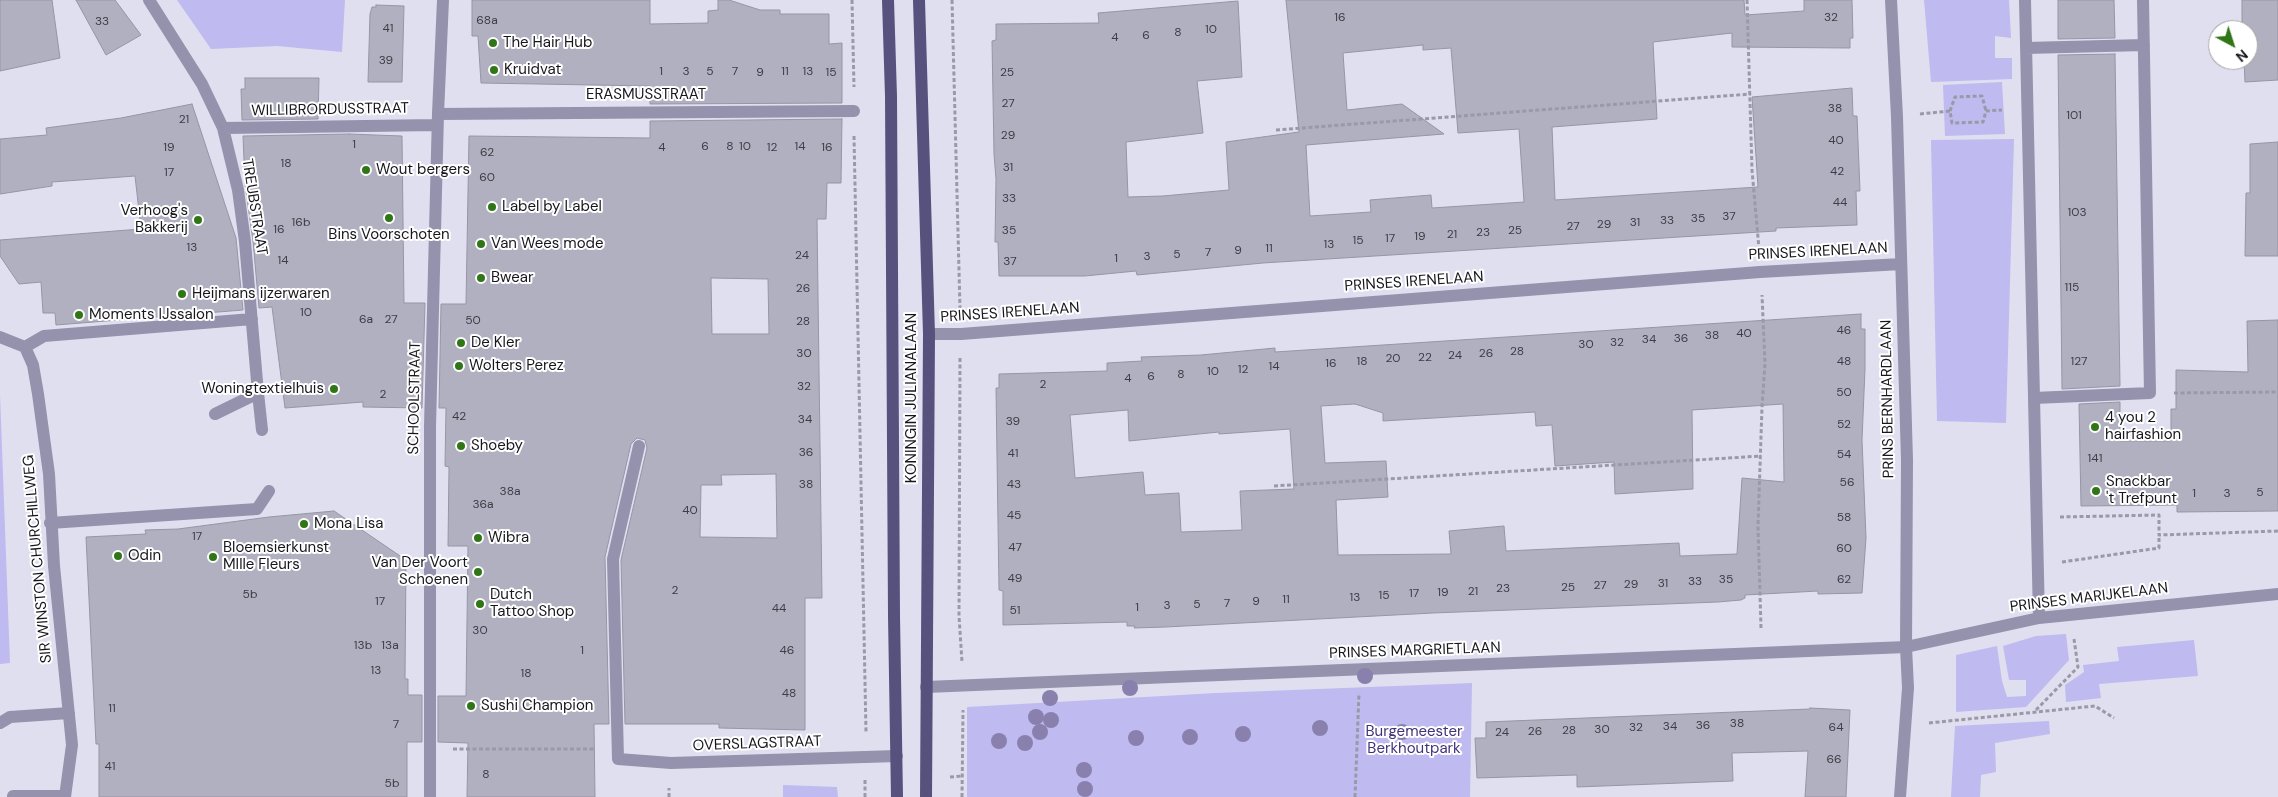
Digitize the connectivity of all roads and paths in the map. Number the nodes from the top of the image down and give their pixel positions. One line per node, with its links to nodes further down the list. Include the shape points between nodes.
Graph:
1 (149, 0): 19 (street, TREUBSTRAAT, via 202,84)
2 (443, 0): 18 (street, SCHOOLSTRAAT)
3 (852, 0): 14 (path)
4 (888, 0): 57 (main road, KONINGIN JULIANALAAN)
5 (919, 0): 24 (main road, KONINGIN JULIANALAAN)
6 (1748, 0): 12 (path)
7 (1891, 0): 17 (street, PRINS BERNHARDLAAN)
8 (2026, 0): 11 (street)
9 (2142, 0): 10 (street)
10 (2144, 45): 11 (street); 29 (street)
11 (2026, 48): 13 (street)
12 (1751, 94): 20 (path); 22 (path, via 1752,170)
13 (2028, 108): 16 (path); 30 (street)
14 (854, 111): 18 (street, ERASMUSSTRAAT); 58 (path)
15 (1950, 111): 16 (path, via 1952,122 1983,122); 16 (path, via 1955,97 1982,96); 17 (path)
16 (1986, 111)
17 (1897, 117): 21 (street, PRINS BERNHARDLAAN)
18 (437, 120): 19 (street, WILLIBRORDUSSTRAAT); 56 (street, SCHOOLSTRAAT, via 430,426)
19 (223, 128): 23 (street, TREUBSTRAAT, via 238,190)
20 (1276, 130)
21 (1901, 264): 22 (street, PRINSES IRENELAAN); 46 (street, PRINS BERNHARDLAAN, via 1907,460)
22 (1760, 272): 24 (street, PRINSES IRENELAAN); 34 (path, via 1765,364)
23 (252, 319): 26 (street, via 44,336); 28 (street, TREUBSTRAAT)
24 (929, 334): 50 (main road, KONINGIN JULIANALAAN)
25 (0, 337): 26 (street)
26 (24, 347): 38 (street, SIR WINSTON CHURCHILLWEG, via 33,364 38,394 49,474)
27 (2278, 392): 29 (path)
28 (258, 393): 31 (street); 32 (street, TREUBSTRAAT)
29 (2150, 393): 30 (street)
30 (2034, 398): 37 (street)
31 (215, 414)
32 (262, 430)
33 (639, 446): 59 (street, via 613,559)
34 (1761, 456): 35 (path); 47 (path, via 1758,526)
35 (1274, 486)
36 (269, 491): 38 (street, via 257,509)
37 (2036, 517): 40 (path, via 2159,515); 41 (street)
38 (50, 523): 52 (street, SIR WINSTON CHURCHILLWEG)
39 (2278, 531): 40 (path)
40 (2159, 534): 41 (path, via 2159,548)
41 (2037, 566): 44 (street)
42 (2278, 594): 43 (street, PRINSES MARIJKELAAN)
43 (2072, 614): 44 (street, PRINSES MARIJKELAAN); 51 (path, via 2078,667)
44 (2039, 618): 46 (street, PRINSES MARIJKELAAN)
45 (960, 637): 49 (path)
46 (1906, 647): 47 (street, PRINSES MARGRIETLAAN); 55 (street, PRINS BERNHARDLAAN)
47 (1762, 652): 48 (street, PRINSES MARGRIETLAAN)
48 (1360, 670): 49 (street, PRINSES MARGRIETLAAN); 67 (path)
49 (964, 685): 50 (street, PRINSES MARGRIETLAAN); 66 (path)
50 (926, 687): 65 (main road, KONINGIN JULIANALAAN)
51 (2036, 711): 53 (path, via 2095,706); 55 (path)
52 (69, 713): 54 (street, via 10,717); 61 (street, SIR WINSTON CHURCHILLWEG, via 72,745)
53 (2114, 718)
54 (0, 723)
55 (1906, 726): 68 (street, PRINS BERNHARDLAAN)
56 (431, 749): 59 (path, via 597,749); 62 (street, SCHOOLSTRAAT)
57 (897, 756): 58 (street, OVERSLAGSTRAAT); 64 (main road, KONINGIN JULIANALAAN)
58 (866, 757): 59 (street, OVERSLAGSTRAAT, via 671,763); 63 (path)
59 (618, 759)
60 (13, 796): 61 (street)
61 (65, 797)
62 (430, 797)
63 (865, 797)
64 (897, 797)
65 (926, 797)
66 (962, 797)
67 (1355, 797)
68 (1900, 797)

